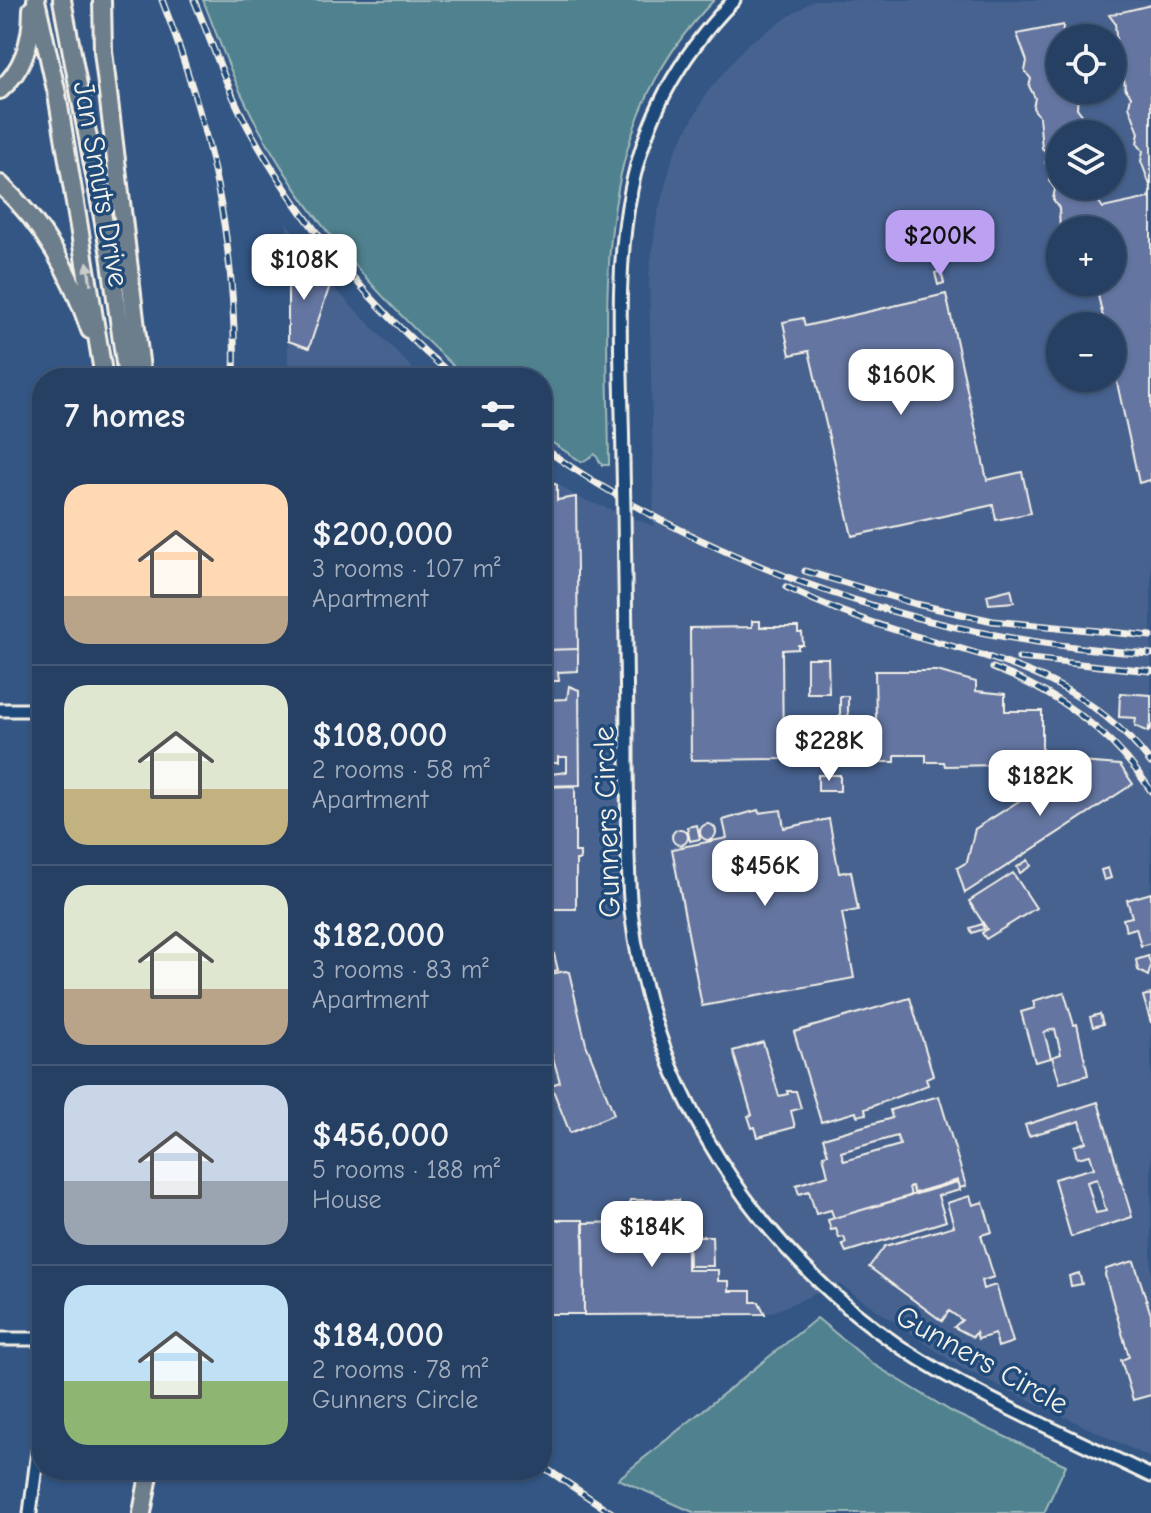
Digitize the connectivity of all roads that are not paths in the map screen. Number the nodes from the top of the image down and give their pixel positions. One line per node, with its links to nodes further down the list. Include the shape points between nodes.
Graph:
1 (34, 0): 5 (main road, via 26,51); 8 (main road, Jan Smuts Drive, one-way to 1, via 57,94)
2 (62, 0): 9 (main road, Jan Smuts Drive)
3 (102, 0): 10 (main road, via 101,32)
4 (734, 0): 15 (street, Gunners Circle, bridge, via 676,71 641,143 629,188 621,261 627,836 632,913 659,1036 699,1126 752,1209 799,1262 865,1322 953,1378)
5 (0, 90)
6 (0, 184): 7 (main road, via 27,211 59,257)
7 (102, 368)
8 (103, 368)
9 (126, 368)
10 (141, 368)
11 (0, 710): 12 (street)
12 (32, 710)
13 (0, 1339): 14 (street)
14 (32, 1339)
15 (1151, 1476)
16 (34, 1480): 18 (street)
17 (148, 1480): 19 (main road)
18 (30, 1513)
19 (142, 1513)

